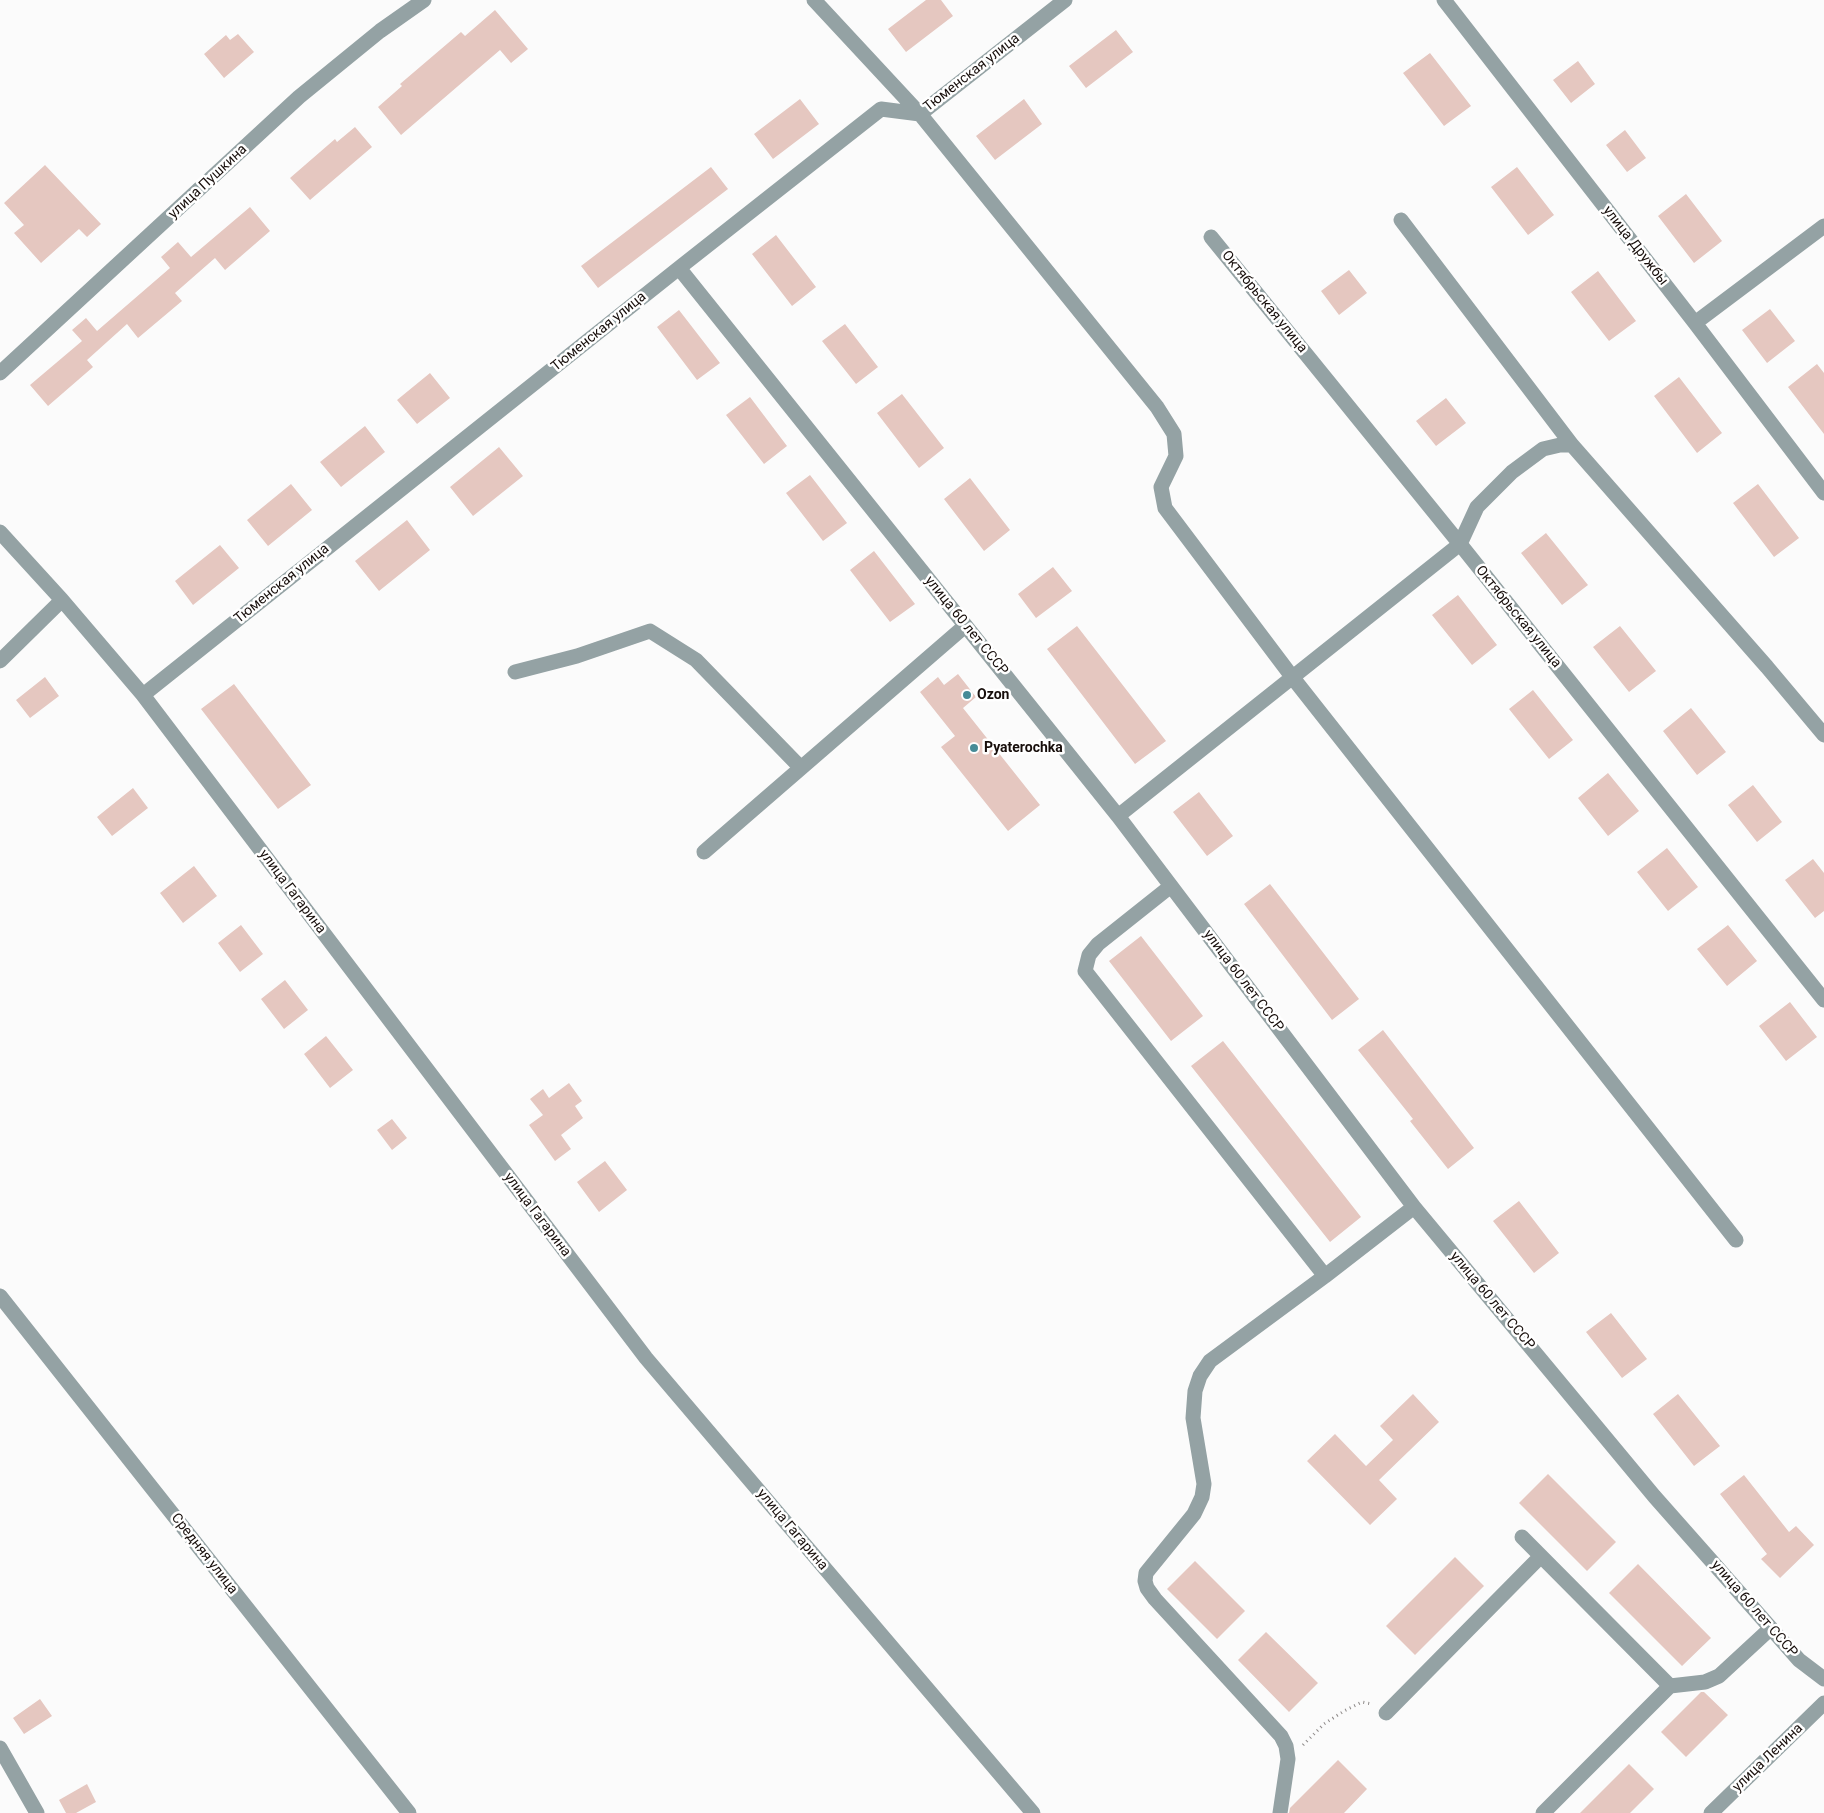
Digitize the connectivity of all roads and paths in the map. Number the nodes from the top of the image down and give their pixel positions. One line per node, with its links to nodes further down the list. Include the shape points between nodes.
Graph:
1 (424, 0): 11 (street, улица Пушкина, via 299,97)
2 (814, 0): 5 (street)
3 (1065, 0): 5 (street, Тюменская улица)
4 (1444, 0): 10 (street, улица Дружбы)
5 (920, 114): 9 (street, Тюменская улица, via 881,109); 20 (street, via 1158,407 1174,434 1176,456 1161,487 1165,508)
6 (1401, 220): 12 (street)
7 (1824, 226): 10 (street)
8 (1211, 237): 15 (street, Октябрьская улица)
9 (679, 268): 17 (street, улица 60 лет СССР); 21 (street, Тюменская улица)
10 (1695, 323): 13 (street, улица Дружбы)
11 (0, 373)
12 (1572, 445): 15 (street, via 1543,449 1512,472 1477,507); 22 (street)
13 (1824, 493)
14 (0, 532): 16 (street, улица Гагарина)
15 (1460, 544): 20 (street); 27 (street, Октябрьская улица)
16 (62, 600): 18 (street); 21 (street, улица Гагарина)
17 (966, 626): 23 (street); 24 (street, улица 60 лет СССР)
18 (0, 661)
19 (515, 672): 23 (street, via 577,656 650,631 696,660)
20 (1293, 678): 24 (street); 29 (street)
21 (143, 695): 43 (street, улица Гагарина, via 646,1358)
22 (1824, 735)
23 (801, 768): 25 (street)
24 (1118, 816): 26 (street, улица 60 лет СССР)
25 (704, 852)
26 (1171, 886): 28 (street, улица 60 лет СССР); 30 (street, via 1098,944 1089,955 1085,971)
27 (1824, 1000)
28 (1414, 1207): 30 (street); 34 (street, улица 60 лет СССР, via 1654,1496)
29 (1736, 1240)
30 (1325, 1276): 40 (street, via 1210,1361 1200,1376 1195,1391 1194,1418 1204,1484 1202,1497 1194,1514 1146,1573 1147,1588 1155,1599 1273,1726 1286,1746)
31 (0, 1296): 42 (street, Средняя улица)
32 (1522, 1538): 33 (street)
33 (1541, 1556): 36 (street); 38 (street)
34 (1771, 1628): 35 (street, улица 60 лет СССР, via 1799,1660); 36 (street, via 1719,1676 1705,1682)
35 (1824, 1679)
36 (1670, 1686): 45 (street)
37 (1824, 1703): 46 (street, улица Ленина)
38 (1386, 1713): 40 (path, via 1375,1705 1362,1702 1324,1724)
39 (0, 1748): 41 (street)
40 (1288, 1759): 44 (street)
41 (37, 1813)
42 (408, 1813)
43 (1033, 1813)
44 (1280, 1813)
45 (1543, 1813)
46 (1711, 1813)

